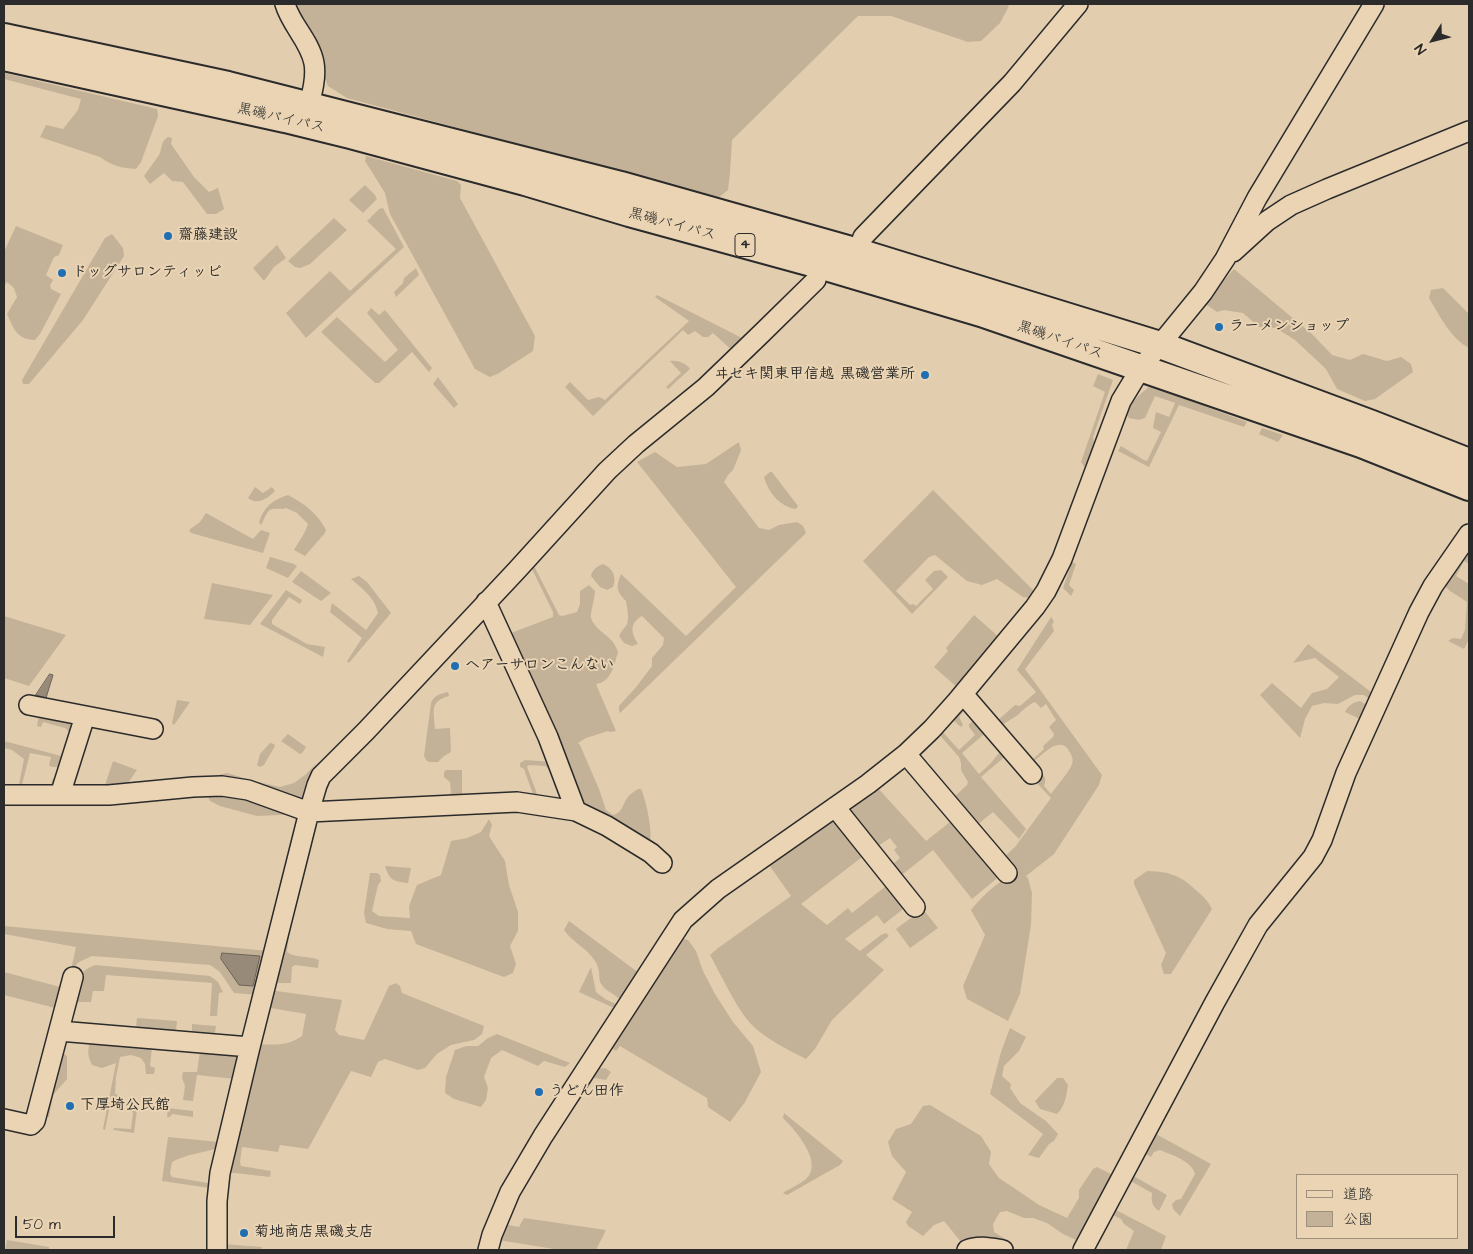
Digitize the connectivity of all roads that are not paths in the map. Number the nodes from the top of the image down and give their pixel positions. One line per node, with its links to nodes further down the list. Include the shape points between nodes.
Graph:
1 (285, 4): 6 (street, via 314,63 315,76)
2 (1078, 4): 8 (street, via 1012,83 863,237)
3 (1374, 4): 9 (street, via 1257,198)
4 (4, 37): 6 (highway, 黒磯バイパス / 4, via 228,85)
5 (4, 57): 6 (highway, 黒磯バイパス / 4)
6 (307, 115): 8 (highway, 黒磯バイパス / 4, via 621,185); 10 (highway, 黒磯バイパス / 4, via 525,182)
7 (1469, 131): 9 (street, via 1291,205 1267,221)
8 (858, 252): 11 (highway, 黒磯バイパス / 4)
9 (1225, 259): 11 (street)
10 (819, 265): 12 (highway, 黒磯バイパス / 4, via 981,314); 16 (street, via 816,280 706,387 607,471)
11 (1160, 345): 12 (street); 13 (highway, 黒磯バイパス / 4)
12 (1140, 368): 14 (highway, 黒磯バイパス / 4, via 1361,444); 17 (street, via 1121,401 1062,560 1046,591)
13 (1469, 462)
14 (1469, 487)
15 (1469, 534): 39 (street, via 1432,586 1419,612 1346,773 1313,857 1258,925)
16 (486, 602): 26 (street, via 548,738); 27 (street, via 321,776)
17 (963, 694): 21 (street); 22 (street)
18 (29, 705): 19 (street)
19 (85, 716): 20 (street); 24 (street)
20 (153, 729)
21 (906, 754): 25 (street); 29 (street)
22 (1032, 774)
23 (4, 795): 24 (street)
24 (60, 795): 27 (street, via 109,795 222,786 248,790)
25 (835, 807): 30 (street); 36 (street, via 718,889 683,920 543,1136 510,1192)
26 (576, 811): 27 (street, via 517,802); 28 (street, via 607,826)
27 (309, 812): 33 (street)
28 (662, 863)
29 (1007, 873)
30 (915, 907)
31 (73, 977): 32 (street)
32 (59, 1031): 33 (street); 34 (street, via 35,1121 31,1124)
33 (250, 1047): 35 (street, via 220,1173)
34 (4, 1119)
35 (217, 1250)
36 (488, 1250)
37 (967, 1250): 38 (street, via 984,1247)
38 (1003, 1250)
39 (1083, 1250)

